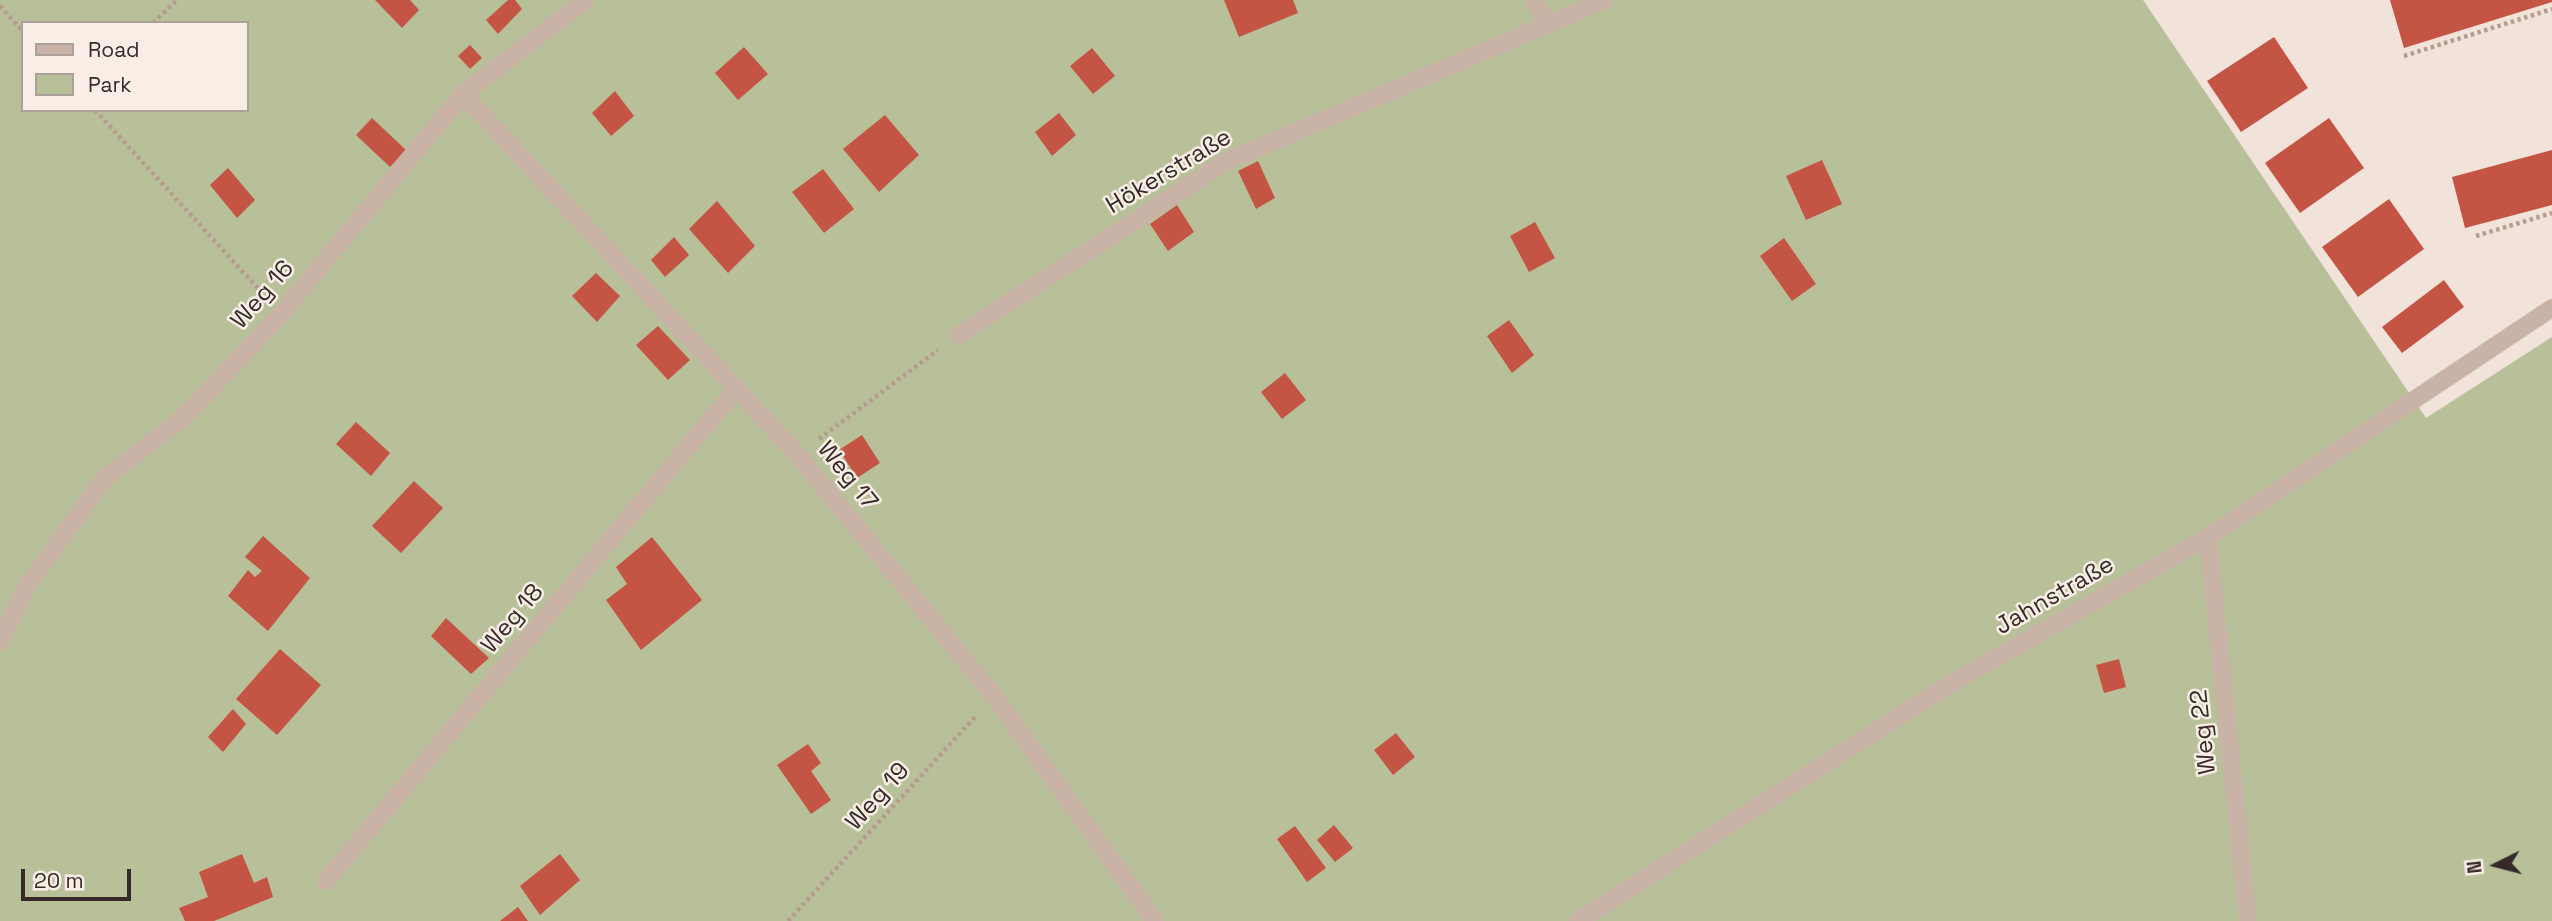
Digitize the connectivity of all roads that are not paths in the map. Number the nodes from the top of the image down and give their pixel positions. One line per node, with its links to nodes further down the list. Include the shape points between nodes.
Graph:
1 (586, 0): 5 (street, Weg 16)
2 (1533, 0): 4 (street)
3 (1605, 0): 4 (street, Hökerstraße)
4 (1549, 25): 7 (street, Hökerstraße, via 1227,161)
5 (463, 94): 8 (street, Weg 17); 10 (street, Weg 16, via 281,314 185,416 103,480 28,585)
6 (2552, 308): 9 (street, Jahnstraße)
7 (959, 335)
8 (737, 388): 11 (street, Weg 18); 12 (street, Weg 17, via 798,455 994,696)
9 (2208, 537): 13 (street, Jahnstraße, via 1947,686); 14 (street, Weg 22)
10 (0, 642)
11 (326, 881)
12 (1155, 921)
13 (1578, 921)
14 (2248, 921)

